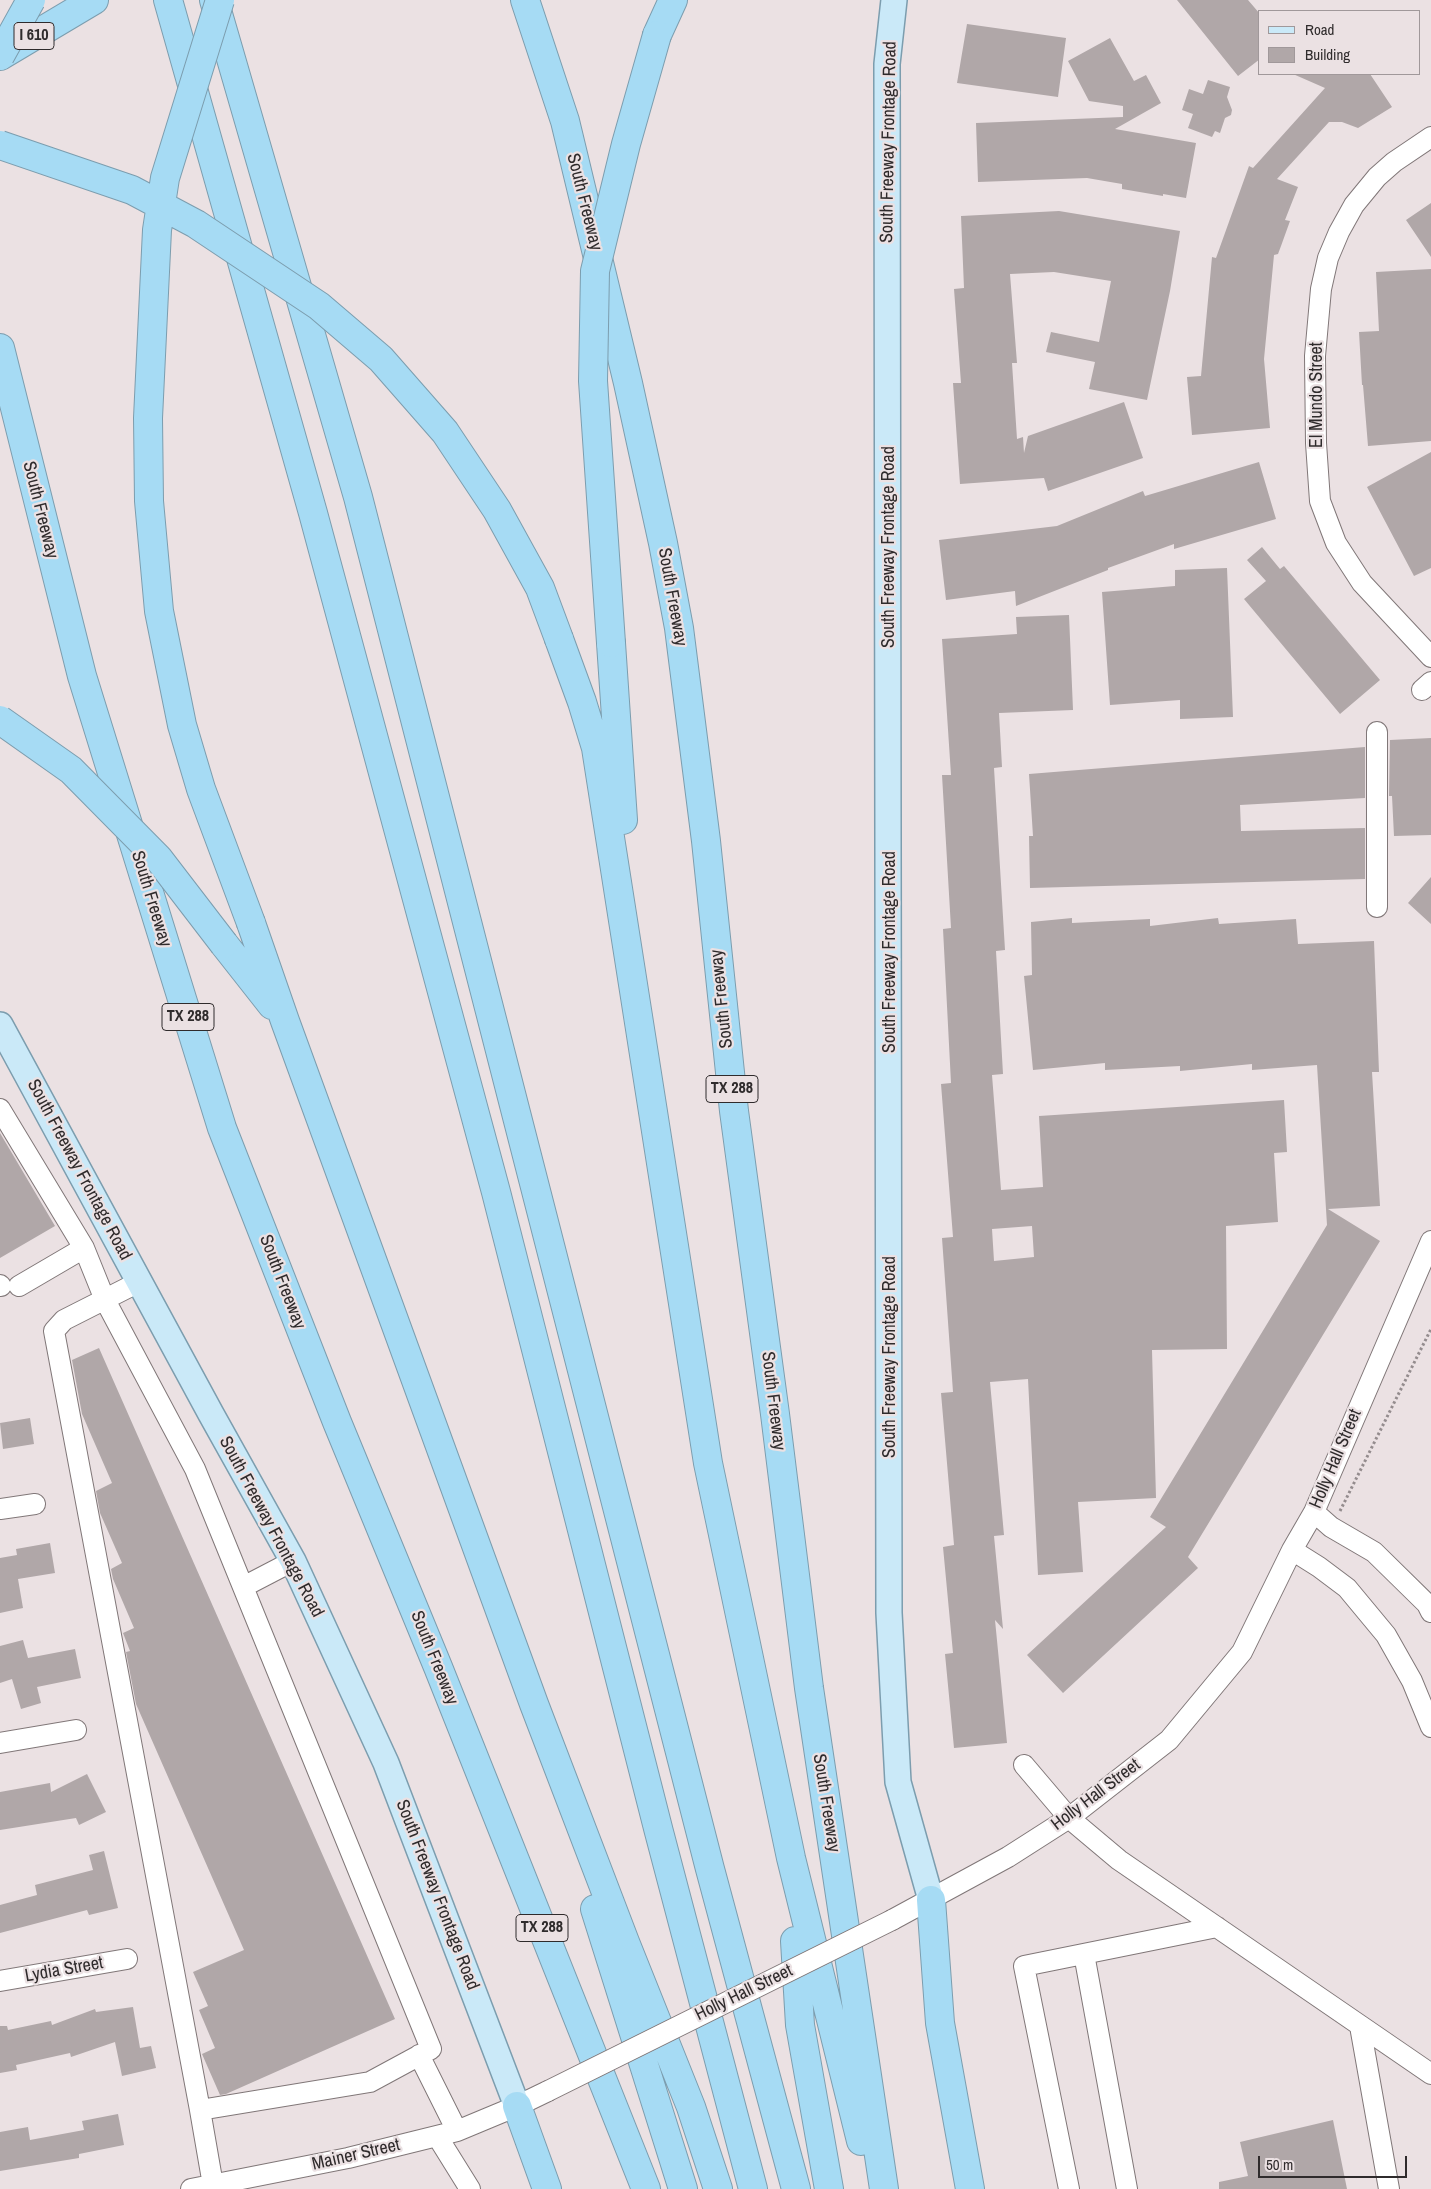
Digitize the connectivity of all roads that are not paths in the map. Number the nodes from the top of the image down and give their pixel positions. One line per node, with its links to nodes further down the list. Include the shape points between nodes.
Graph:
1 (31, 0): 9 (highway, bridge)
2 (94, 0): 9 (highway, I 610)
3 (168, 0): 61 (highway, via 313,513 496,1192)
4 (214, 0): 62 (highway, via 358,497 705,1850)
5 (220, 0): 18 (highway, bridge, via 165,178 157,230 148,418 150,501 159,611 182,725 201,789)
6 (526, 0): 65 (highway, South Freeway / TX 288, via 565,121 634,412 679,628 706,841 734,1111 808,1688)
7 (673, 0): 17 (highway, bridge, via 657,35 595,271 593,381)
8 (894, 0): 41 (main road, South Freeway Frontage Road, via 887,64 889,1613 898,1782)
9 (0, 56)
10 (1431, 137): 13 (street, El Mundo Street, via 1394,162 1354,205 1328,258 1321,289 1315,356 1320,501 1336,543 1362,583)
11 (0, 145): 17 (highway, bridge, via 132,190 196,224 319,306 381,359 445,432 497,510 540,588 582,702 596,748)
12 (0, 348): 58 (highway, South Freeway / TX 288, via 82,676 222,1128 336,1422 438,1667)
13 (1431, 657)
14 (0, 720): 18 (highway, bridge, via 71,770 158,858)
15 (1377, 732): 16 (street)
16 (1377, 907)
17 (635, 991): 40 (highway, via 708,1463)
18 (285, 1022): 34 (highway)
19 (0, 1025): 24 (main road, South Freeway Frontage Road)
20 (0, 1109): 22 (street)
21 (1430, 1244): 23 (street, Holly Hall Street)
22 (84, 1248): 25 (street); 26 (street)
23 (1425, 1269): 29 (street, Holly Hall Street)
24 (139, 1282): 26 (street); 31 (main road, South Freeway Frontage Road)
25 (7, 1286)
26 (105, 1300): 32 (street, via 195,1469); 50 (street, via 64,1320 54,1331)
27 (35, 1504): 28 (street)
28 (0, 1509)
29 (1314, 1512): 30 (street, Holly Hall Street); 33 (street, via 1331,1527 1374,1552)
30 (1292, 1550): 35 (street, via 1347,1588 1386,1634 1412,1681); 39 (street, Holly Hall Street, via 1242,1652 1169,1740)
31 (293, 1561): 32 (street); 49 (main road, South Freeway Frontage Road, via 386,1763)
32 (243, 1587): 47 (street, via 431,2049)
33 (1431, 1612)
34 (534, 1704): 59 (highway, via 612,1968); 60 (highway, via 692,2106)
35 (1431, 1727)
36 (76, 1730): 37 (street)
37 (0, 1743)
38 (1024, 1765): 39 (street)
39 (1068, 1818): 41 (street, Holly Hall Street, via 1008,1857); 42 (street, via 1119,1860)
40 (791, 1858): 63 (highway, via 800,2025); 64 (highway)
41 (931, 1900): 49 (street, Holly Hall Street, bridge); 66 (highway, via 940,2023)
42 (1217, 1927): 43 (street); 46 (street)
43 (1084, 1954): 67 (street, via 1024,1966); 68 (street)
44 (127, 1959): 45 (street, Lydia Street)
45 (0, 1982)
46 (1360, 2026): 48 (street); 69 (street)
47 (419, 2055): 50 (street, via 370,2082); 51 (street)
48 (1431, 2074)
49 (518, 2106): 51 (street, Mainer Street); 57 (highway)
50 (200, 2110): 53 (street)
51 (457, 2131): 52 (street, Mainer Street)
52 (437, 2136): 54 (street, Mainer Street); 56 (street)
53 (214, 2185): 54 (street, Mainer Street); 55 (street, Mainer Street)
54 (235, 2185)
55 (191, 2189)
56 (470, 2189)
57 (547, 2189)
58 (646, 2189)
59 (683, 2189)
60 (718, 2189)
61 (753, 2189)
62 (796, 2189)
63 (829, 2189)
64 (873, 2189)
65 (884, 2189)
66 (970, 2189)
67 (1069, 2189)
68 (1127, 2189)
69 (1389, 2189)

